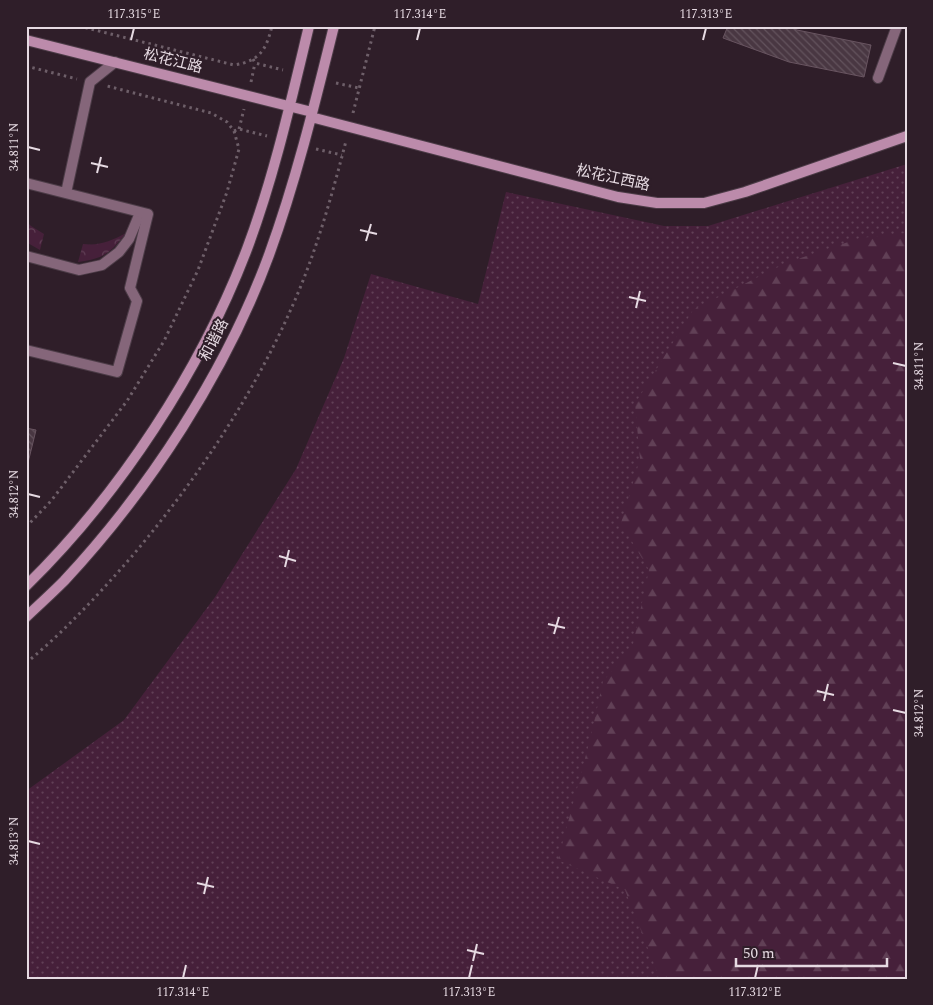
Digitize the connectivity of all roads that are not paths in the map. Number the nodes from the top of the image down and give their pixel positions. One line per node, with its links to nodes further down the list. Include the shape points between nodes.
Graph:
1 (309, 26): 7 (main road, 和谐路)
2 (334, 26): 8 (main road, 和谐路)
3 (897, 26): 6 (street)
4 (26, 40): 5 (main road, 松花江路)
5 (115, 62): 7 (main road, 松花江路); 11 (street, via 90,82)
6 (878, 78)
7 (290, 106): 8 (main road, 松花江路); 15 (main road, 和谐路, via 247,249 194,363 164,414 106,496)
8 (311, 114): 9 (main road, 松花江西路, via 349,127 618,197 658,203 704,203 746,192); 16 (main road, 和谐路, via 268,257 214,374 183,426 106,533 64,581)
9 (907, 136)
10 (26, 183): 11 (street)
11 (66, 193): 12 (street)
12 (140, 213): 13 (street, via 129,239 102,265 78,270); 14 (street, via 148,214 130,288 137,301 118,372)
13 (26, 256)
14 (26, 350)
15 (26, 586)
16 (26, 617)

